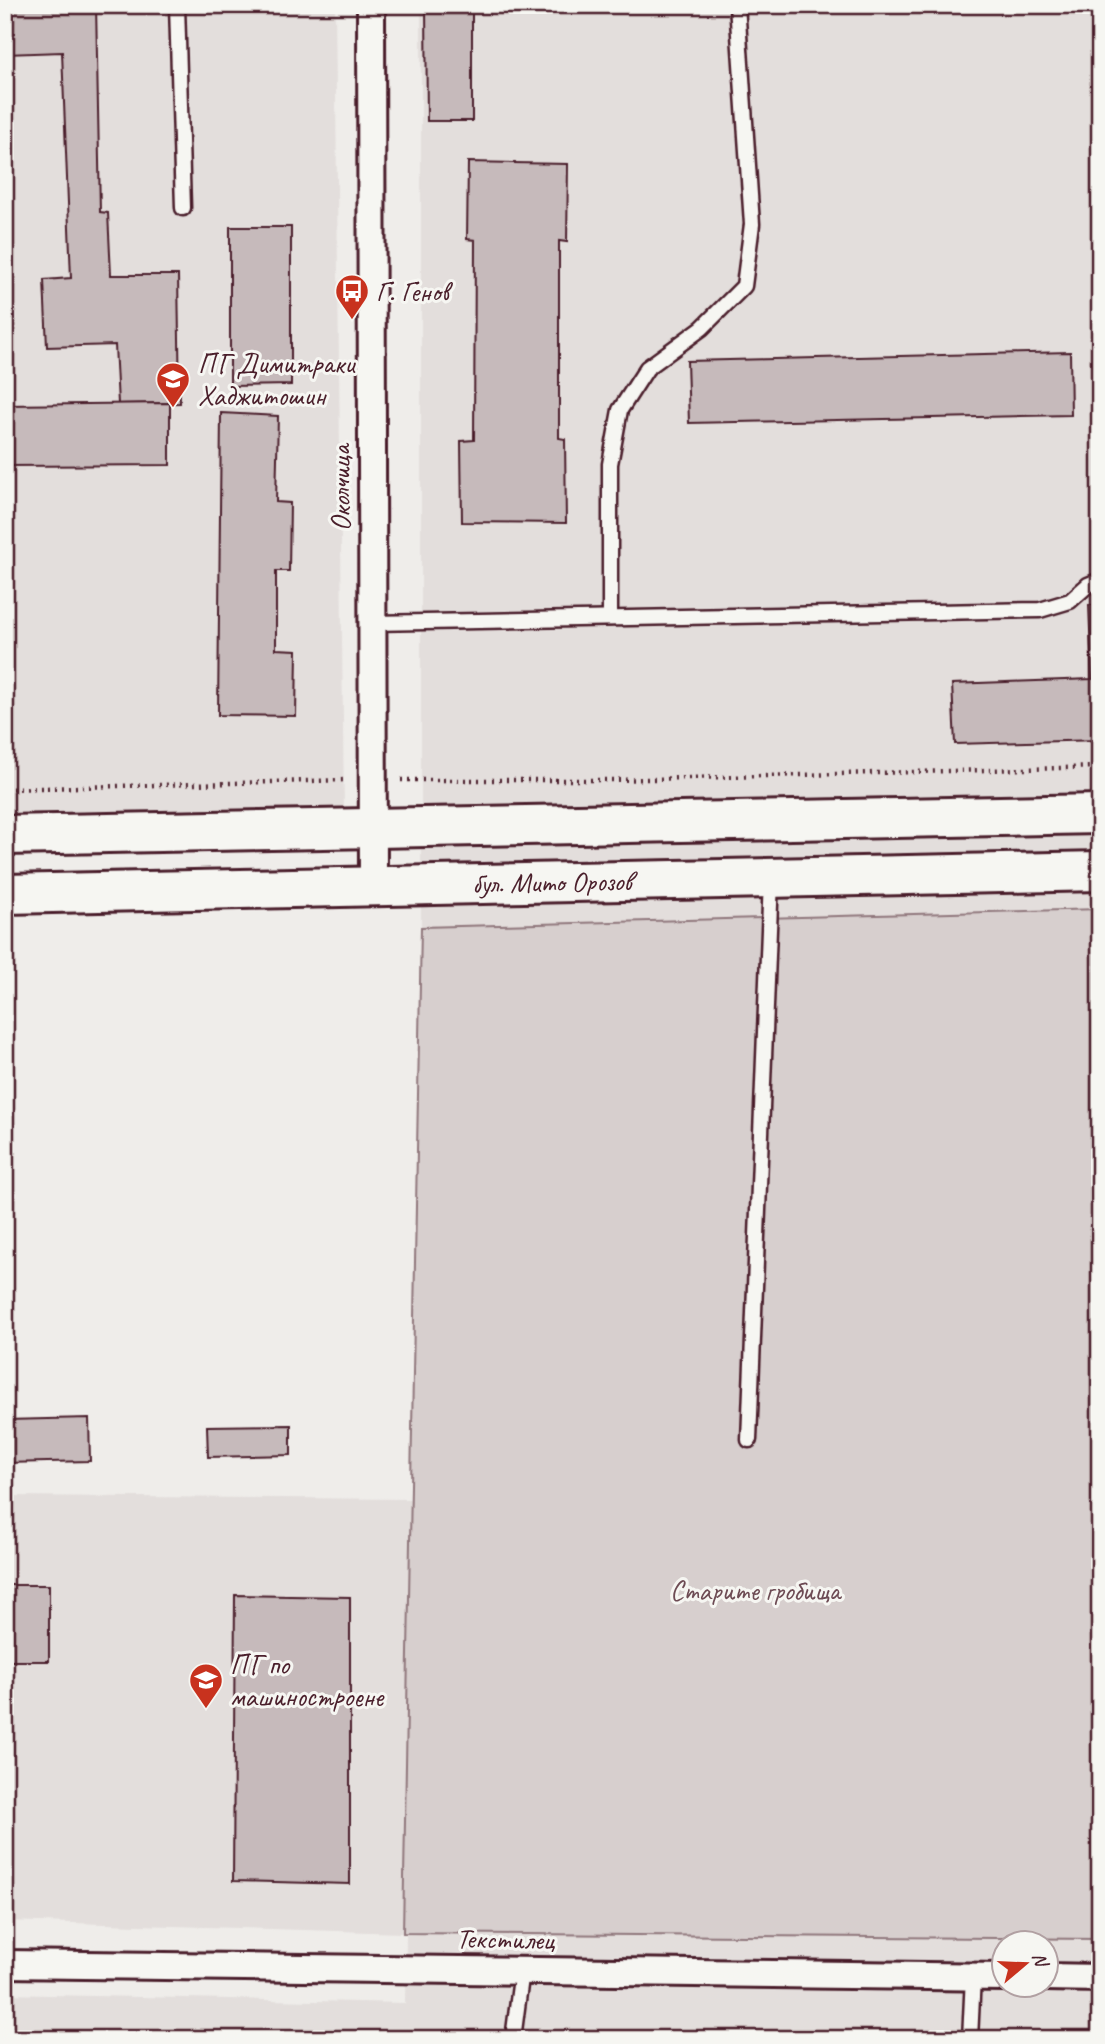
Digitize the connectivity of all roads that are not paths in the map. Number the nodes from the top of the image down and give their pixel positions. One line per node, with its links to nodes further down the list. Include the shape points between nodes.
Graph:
1 (177, 5): 4 (lane)
2 (371, 5): 7 (street, Околчица)
3 (737, 5): 6 (lane, via 752,224 744,286 702,328 647,368 620,410 610,464)
4 (183, 208)
5 (1100, 580): 6 (lane, via 1070,601 1040,610)
6 (610, 618): 7 (lane)
7 (372, 623): 9 (street, Околчица)
8 (1100, 814): 9 (main road, бул. Мито Орозов)
9 (373, 828): 10 (main road, бул. Мито Орозов); 13 (street, Околчица)
10 (5, 835)
11 (1100, 871): 12 (main road, бул. Мито Орозов)
12 (771, 878): 13 (main road, бул. Мито Орозов); 15 (lane)
13 (373, 886): 14 (main road, бул. Мито Орозов)
14 (5, 894)
15 (749, 1440)
16 (5, 1964): 17 (street, Текстилец)
17 (522, 1970): 18 (street, Текстилец); 22 (lane)
18 (973, 1976): 19 (street, Текстилец); 23 (lane)
19 (990, 1977)
20 (1060, 1977): 21 (street)
21 (1100, 1978)
22 (513, 2039)
23 (971, 2039)

